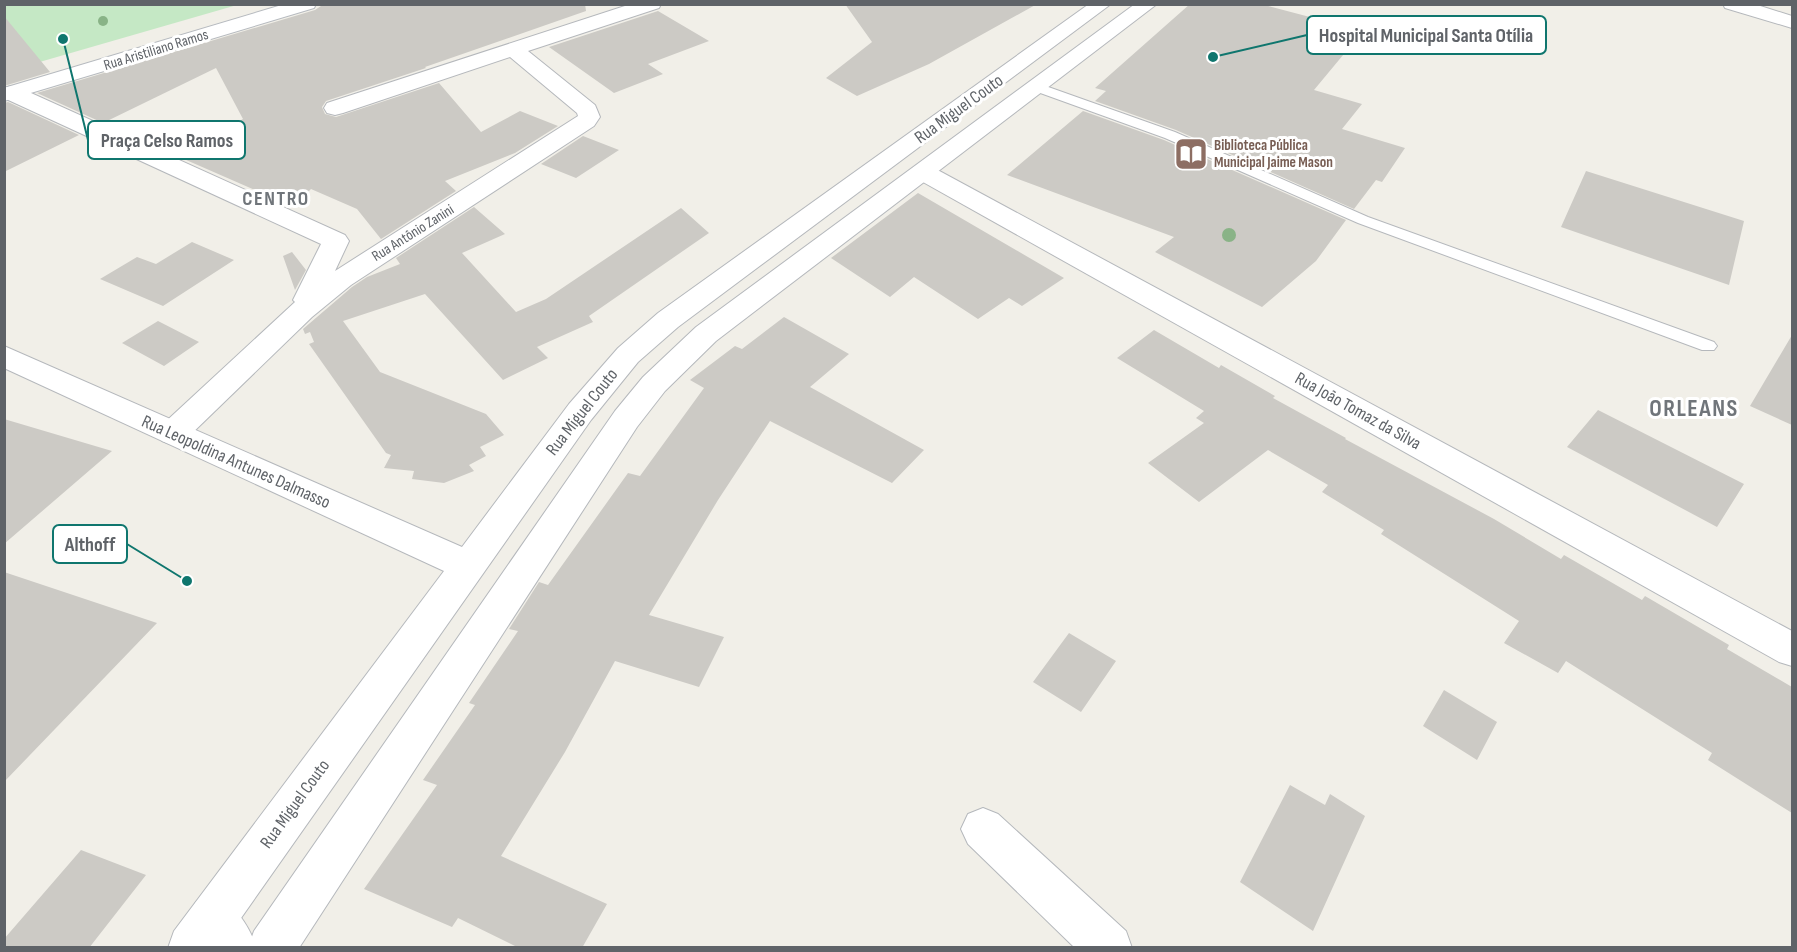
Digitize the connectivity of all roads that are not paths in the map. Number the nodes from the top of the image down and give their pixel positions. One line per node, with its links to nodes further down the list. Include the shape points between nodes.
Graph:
1 (273, 4): 10 (street, Rua Aristiliano Ramos)
2 (307, 4): 10 (street, Rua Aristiliano Ramos)
3 (652, 4): 8 (street)
4 (1104, 4): 6 (street, via 1127,11); 14 (street, Rua Miguel Couto)
5 (1732, 4): 7 (street)
6 (1147, 5): 9 (street, Rua Miguel Couto)
7 (1792, 22)
8 (514, 50): 11 (street); 13 (street, Rua Antônio Zanini, via 587,110 586,121 357,268)
9 (1037, 87): 12 (street, Rua Miguel Couto); 16 (lane, via 1170,135 1363,220)
10 (7, 91): 13 (street, via 336,242)
11 (335, 108)
12 (923, 172): 15 (street, Rua Miguel Couto); 21 (street, Rua João Tomaz da Silva)
13 (302, 311): 18 (street, Rua Antônio Zanini)
14 (668, 320): 15 (street); 19 (street, Rua Miguel Couto, via 603,383)
15 (706, 334): 20 (street, Rua Miguel Couto, via 654,384 626,419)
16 (1708, 346)
17 (4, 356): 18 (street, Rua Leopoldina Antunes Dalmasso)
18 (172, 433): 19 (street, Rua Leopoldina Antunes Dalmasso)
19 (468, 566): 20 (street, via 464,583 473,595 492,597); 23 (street, Rua Miguel Couto)
20 (518, 581): 24 (street, Rua Miguel Couto)
21 (1792, 650)
22 (983, 829): 25 (street)
23 (212, 938)
24 (271, 948)
25 (1109, 948)

